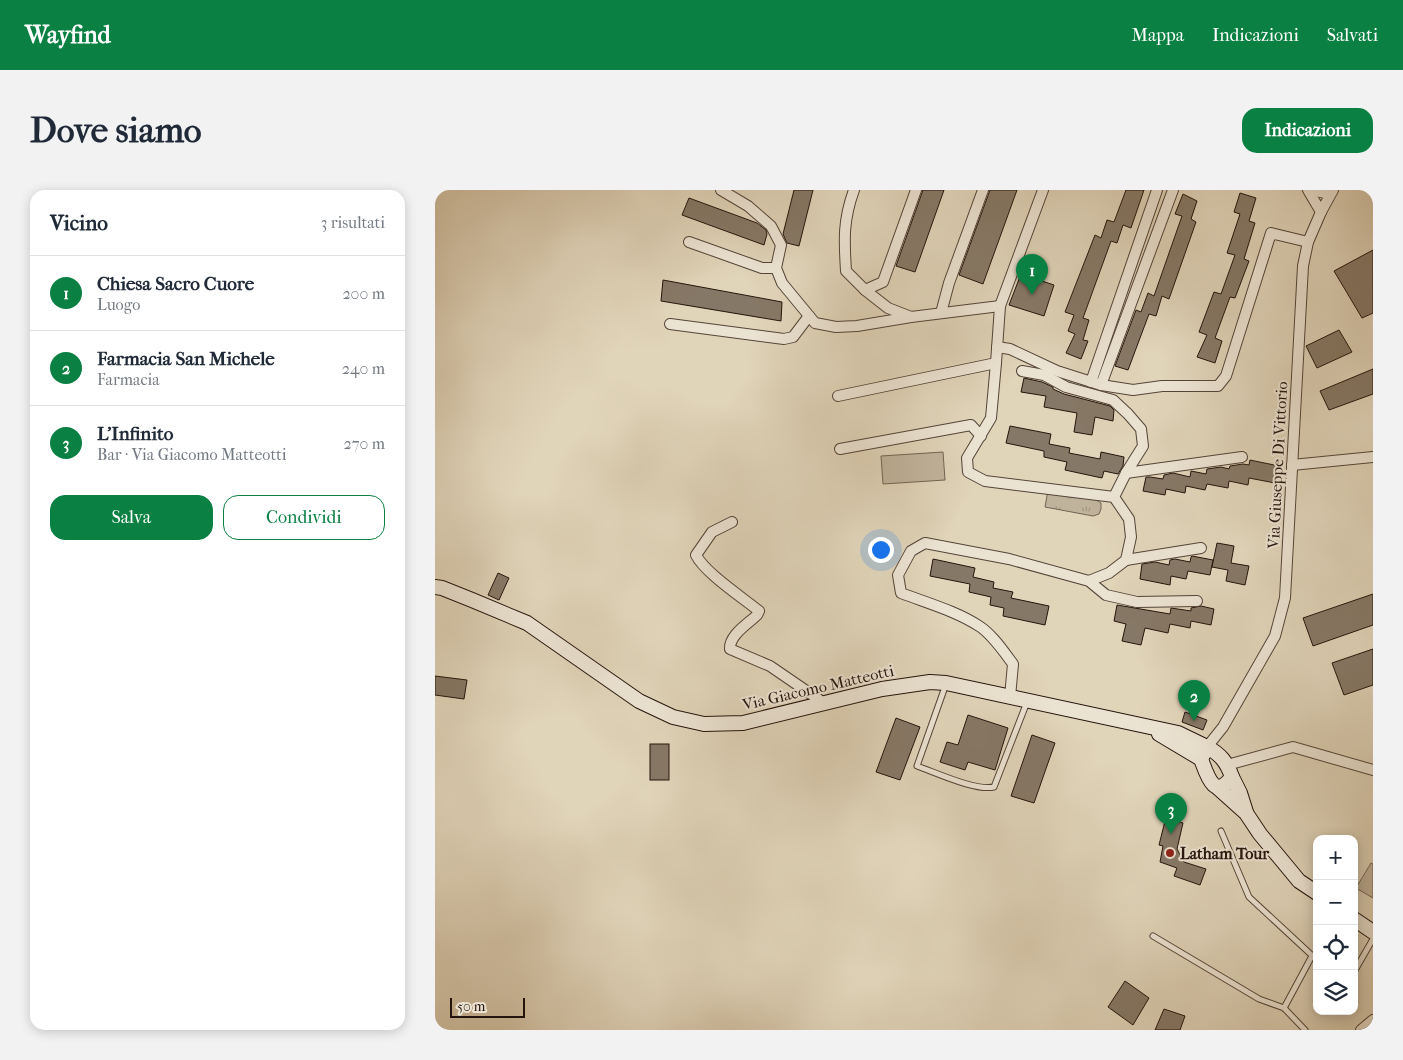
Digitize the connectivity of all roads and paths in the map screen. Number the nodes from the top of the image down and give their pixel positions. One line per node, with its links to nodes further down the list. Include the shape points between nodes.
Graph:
1 (721, 190): 13 (street, via 748,206 771,226 781,245)
2 (854, 190): 14 (street, via 848,206 844,238 846,271)
3 (916, 190): 14 (street, via 883,282)
4 (983, 190): 16 (street)
5 (1043, 190): 15 (street)
6 (1157, 190): 23 (street)
7 (1173, 190): 24 (street)
8 (1309, 190): 9 (street); 10 (street)
9 (1330, 191): 10 (street, Via Giuseppe Di Vittorio)
10 (1321, 212): 12 (street, Via Giuseppe Di Vittorio)
11 (689, 242): 13 (street, via 762,268)
12 (1308, 242): 24 (street, via 1271,233 1226,376 1218,386 1162,386 1133,390); 30 (street, Via Giuseppe Di Vittorio, via 1303,266)
13 (776, 268): 17 (street, via 783,283)
14 (865, 290): 18 (street, via 888,308)
15 (1000, 306): 16 (street); 20 (street)
16 (941, 313): 18 (street)
17 (809, 316): 18 (street, via 815,323 836,327); 19 (street, via 793,337 784,339)
18 (911, 317)
19 (670, 324)
20 (997, 347): 21 (street); 23 (street, via 1010,349 1057,371)
21 (997, 363): 25 (street); 26 (street, via 991,418)
22 (1022, 371): 31 (street, via 1044,375 1066,387 1113,400 1129,414 1141,429 1143,446)
23 (1091, 382): 24 (street)
24 (1101, 385)
25 (838, 396)
26 (981, 436): 27 (street, via 971,425); 32 (street, via 967,458 968,472 985,481)
27 (840, 449)
28 (1242, 457): 31 (street)
29 (1373, 457): 30 (street)
30 (1292, 465): 43 (street, Via Giuseppe Di Vittorio, via 1285,598 1275,636)
31 (1126, 473): 32 (street)
32 (1114, 497): 35 (street, via 1129,518 1131,537)
33 (732, 522): 42 (street, via 712,532 695,555 726,586 759,611 733,637 730,649 769,666)
34 (1201, 548): 35 (street)
35 (1126, 560): 36 (street, via 1109,574)
36 (1089, 582): 38 (street, via 1106,595 1137,602); 40 (street, via 1009,558 925,543 911,551 898,575 901,593 981,627 1013,664)
37 (435, 587): 42 (street, Via Giacomo Matteotti, via 527,623 639,701 673,717 704,724 743,723)
38 (1197, 601)
39 (946, 683): 40 (street, Via Giacomo Matteotti); 41 (lane, via 917,766 987,789 994,787); 42 (street, Via Giacomo Matteotti, via 882,689)
40 (1010, 697): 41 (street, Via Giacomo Matteotti)
41 (1027, 701): 43 (street, Via Giacomo Matteotti, via 1178,734)
42 (824, 703)
43 (1209, 753): 45 (street, Via Giacomo Matteotti); 46 (street, Via Giacomo Matteotti, via 1210,782)
44 (1373, 770): 45 (street, via 1293,747)
45 (1229, 771): 46 (street, via 1227,784); 47 (street, Via Giacomo Matteotti)
46 (1217, 787): 47 (street, Via Giacomo Matteotti)
47 (1247, 813): 49 (street, Via Giacomo Matteotti, via 1299,881)
48 (1221, 830): 54 (lane, via 1249,897)
49 (1313, 890)
50 (1358, 922): 51 (street)
51 (1373, 932)
52 (1153, 936): 56 (lane, via 1259,999)
53 (1373, 939): 55 (lane)
54 (1312, 956): 56 (lane)
55 (1355, 970)
56 (1284, 1008): 58 (lane)
57 (1373, 1020): 59 (street)
58 (1305, 1030)
59 (1361, 1030)

